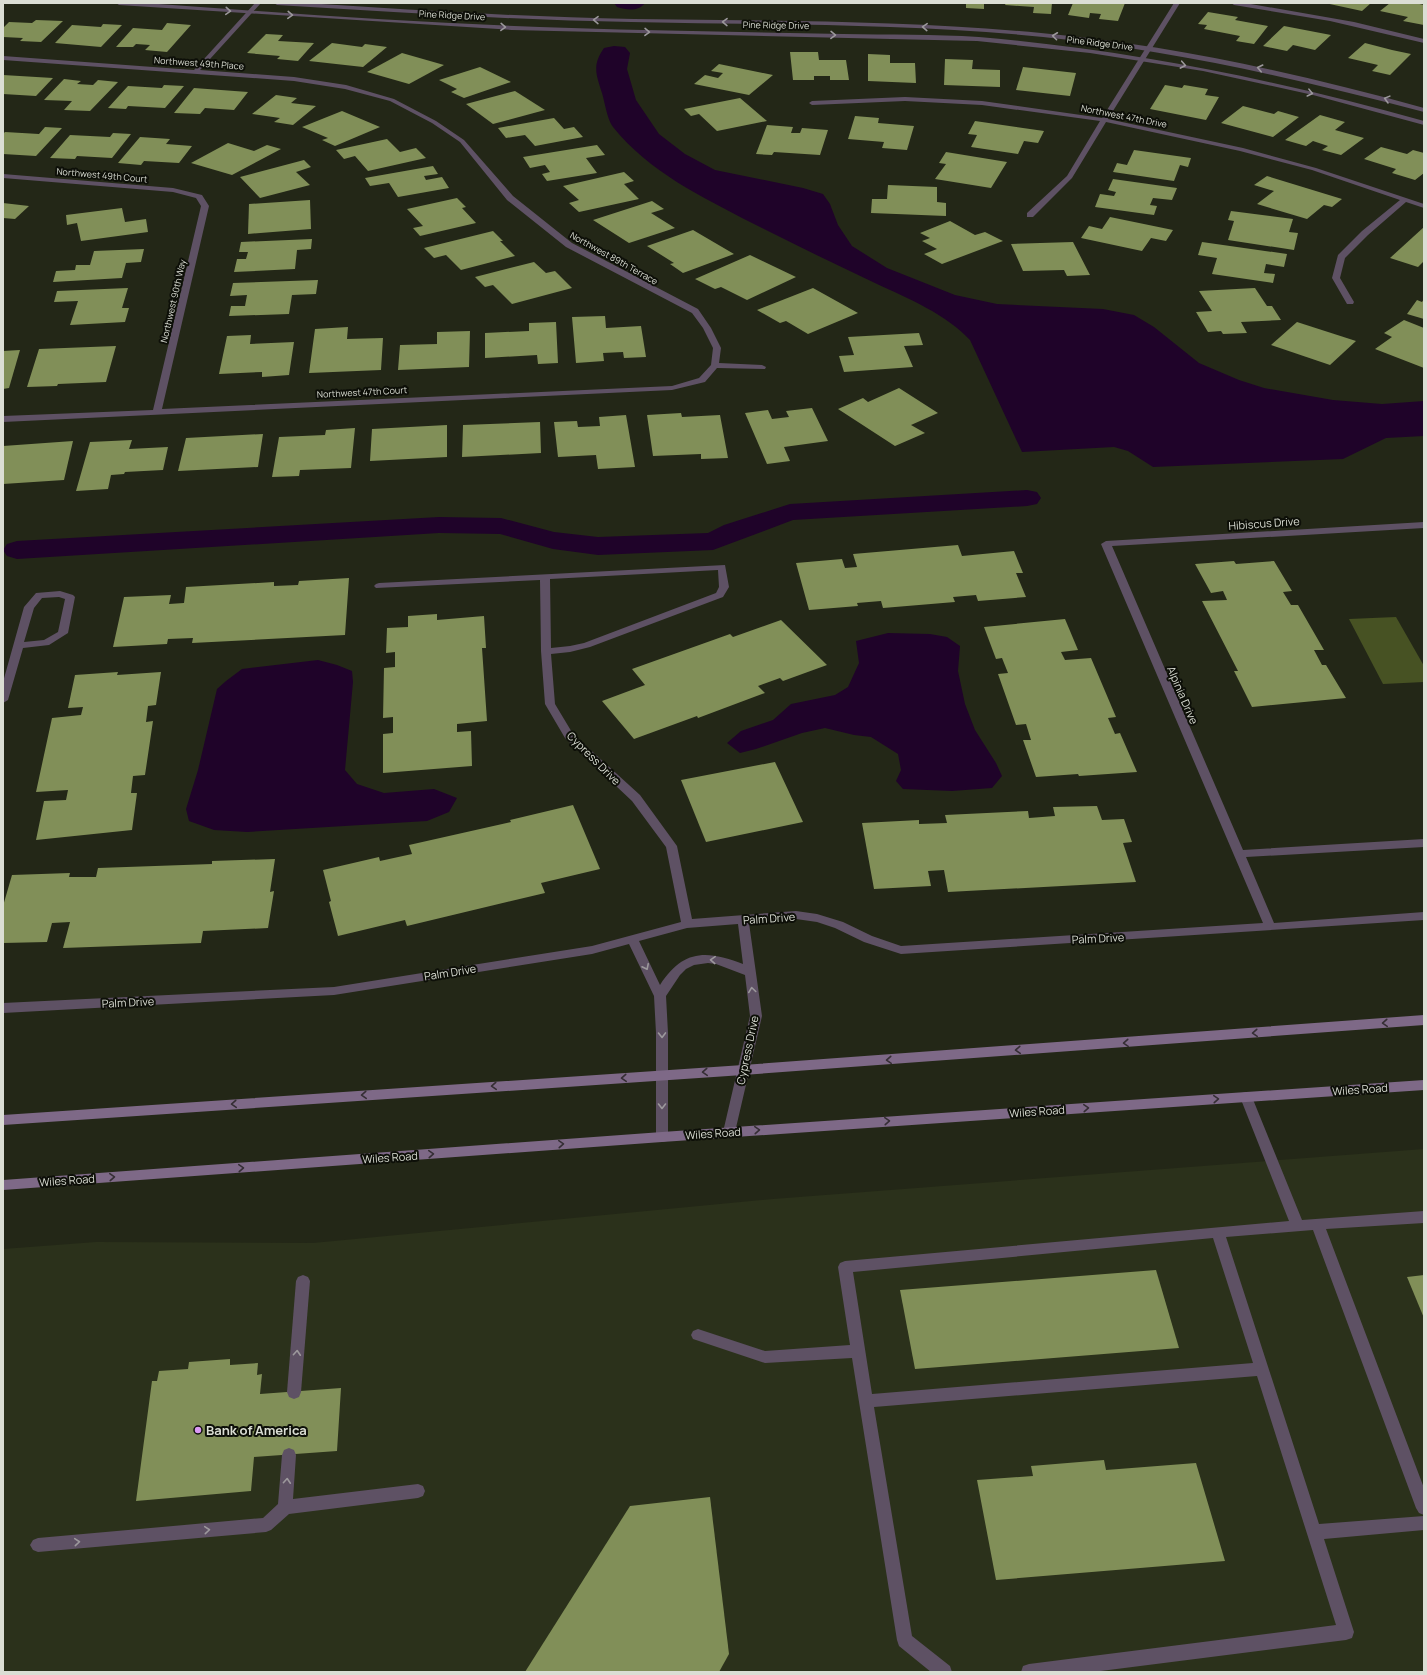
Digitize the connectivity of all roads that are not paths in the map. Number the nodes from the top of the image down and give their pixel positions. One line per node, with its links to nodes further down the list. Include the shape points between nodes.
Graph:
1 (119, 3): 6 (street, Pine Ridge Drive, one-way to 6)
2 (258, 3): 6 (street)
3 (277, 3): 8 (street, Pine Ridge Drive, one-way to 3, via 1042,35 893,25 571,19)
4 (1177, 3): 8 (street)
5 (1234, 3): 7 (street, via 1308,15)
6 (251, 12): 10 (street, Pine Ridge Drive, one-way to 10, via 570,30 958,38); 11 (street)
7 (1424, 41)
8 (1149, 48): 10 (street); 14 (street, Pine Ridge Drive, one-way to 8, via 1256,67)
9 (3, 58): 11 (street, Northwest 49th Place)
10 (1144, 58): 15 (street); 16 (street, Pine Ridge Drive, one-way to 16, via 1242,76)
11 (196, 71): 12 (street, Northwest 49th Place, via 294,79 346,87)
12 (392, 100): 23 (street, Northwest 89th Terrace, via 434,122 462,141 510,198 569,245 695,311 717,348)
13 (812, 103): 15 (street, Northwest 47th Drive, via 905,99 982,103)
14 (1424, 110)
15 (1104, 120): 19 (street, Northwest 47th Drive, via 1241,149 1314,169); 21 (street, via 1070,177)
16 (1424, 123)
17 (3, 176): 18 (street, Northwest 49th Court, via 173,190)
18 (199, 197): 25 (street, Northwest 90th Way, via 205,206)
19 (1405, 200): 20 (street, Northwest 47th Drive); 22 (street, via 1341,257 1336,278)
20 (1424, 206)
21 (1030, 215)
22 (1350, 302)
23 (715, 365): 24 (street); 25 (street, Northwest 47th Court, via 702,380 672,388)
24 (762, 367)
25 (157, 411): 26 (street, Northwest 47th Court)
26 (3, 418)
27 (1424, 525): 28 (street, Hibiscus Drive)
28 (1106, 544): 35 (street, Alpinia Drive)
29 (545, 577): 30 (street); 32 (street, Cypress Drive); 32 (street, via 722,567 724,587 720,595 587,645)
30 (379, 586)
31 (19, 645): 31 (street, via 29,607 39,595 60,594 70,597 63,633 46,643); 33 (street)
32 (546, 651): 38 (street, Cypress Drive, via 550,704 569,736 636,798 670,846)
33 (3, 700)
34 (1424, 843): 35 (street)
35 (1239, 854): 39 (street)
36 (1424, 916): 39 (street, Palm Drive)
37 (742, 919): 38 (street, Palm Drive); 39 (street, Palm Drive, via 796,915 817,918 901,950); 41 (street, Cypress Drive)
38 (687, 924): 40 (street, Palm Drive)
39 (1270, 927)
40 (632, 938): 42 (street, one-way to 42); 43 (street, Palm Drive, via 592,950 334,991)
41 (750, 972): 42 (street, one-way to 42, via 718,959 700,960 683,966 674,974); 45 (street, Cypress Drive, one-way to 41, via 756,1016)
42 (660, 996): 46 (street, one-way to 46)
43 (3, 1008)
44 (1424, 1020): 45 (main road, one-way to 45)
45 (744, 1070): 46 (main road, one-way to 46); 50 (street, Cypress Drive)
46 (662, 1075): 49 (main road, one-way to 49); 51 (street, one-way to 51)
47 (1424, 1085): 48 (main road, Wiles Road)
48 (1246, 1097): 50 (main road, Wiles Road, one-way to 48); 55 (street)
49 (3, 1120)
50 (729, 1132): 51 (main road, Wiles Road)
51 (662, 1137): 52 (main road, Wiles Road, one-way to 51)
52 (3, 1185)
53 (1424, 1217): 54 (street)
54 (1317, 1224): 55 (street); 66 (street)
55 (1297, 1225): 56 (street)
56 (1218, 1232): 59 (street, via 845,1267); 60 (street)
57 (302, 1281): 61 (street, one-way to 57)
58 (698, 1335): 59 (street, via 765,1357)
59 (858, 1351): 62 (street)
60 (1262, 1368): 62 (street); 68 (street)
61 (294, 1392)
62 (866, 1401): 70 (street, via 904,1640)
63 (289, 1455): 65 (street, one-way to 63)
64 (418, 1491): 65 (street)
65 (285, 1507): 69 (street, one-way to 65, via 266,1525)
66 (1424, 1508)
67 (1424, 1523): 68 (street)
68 (1314, 1532): 71 (street, via 1346,1632)
69 (38, 1545)
70 (944, 1672)
71 (1029, 1672)

